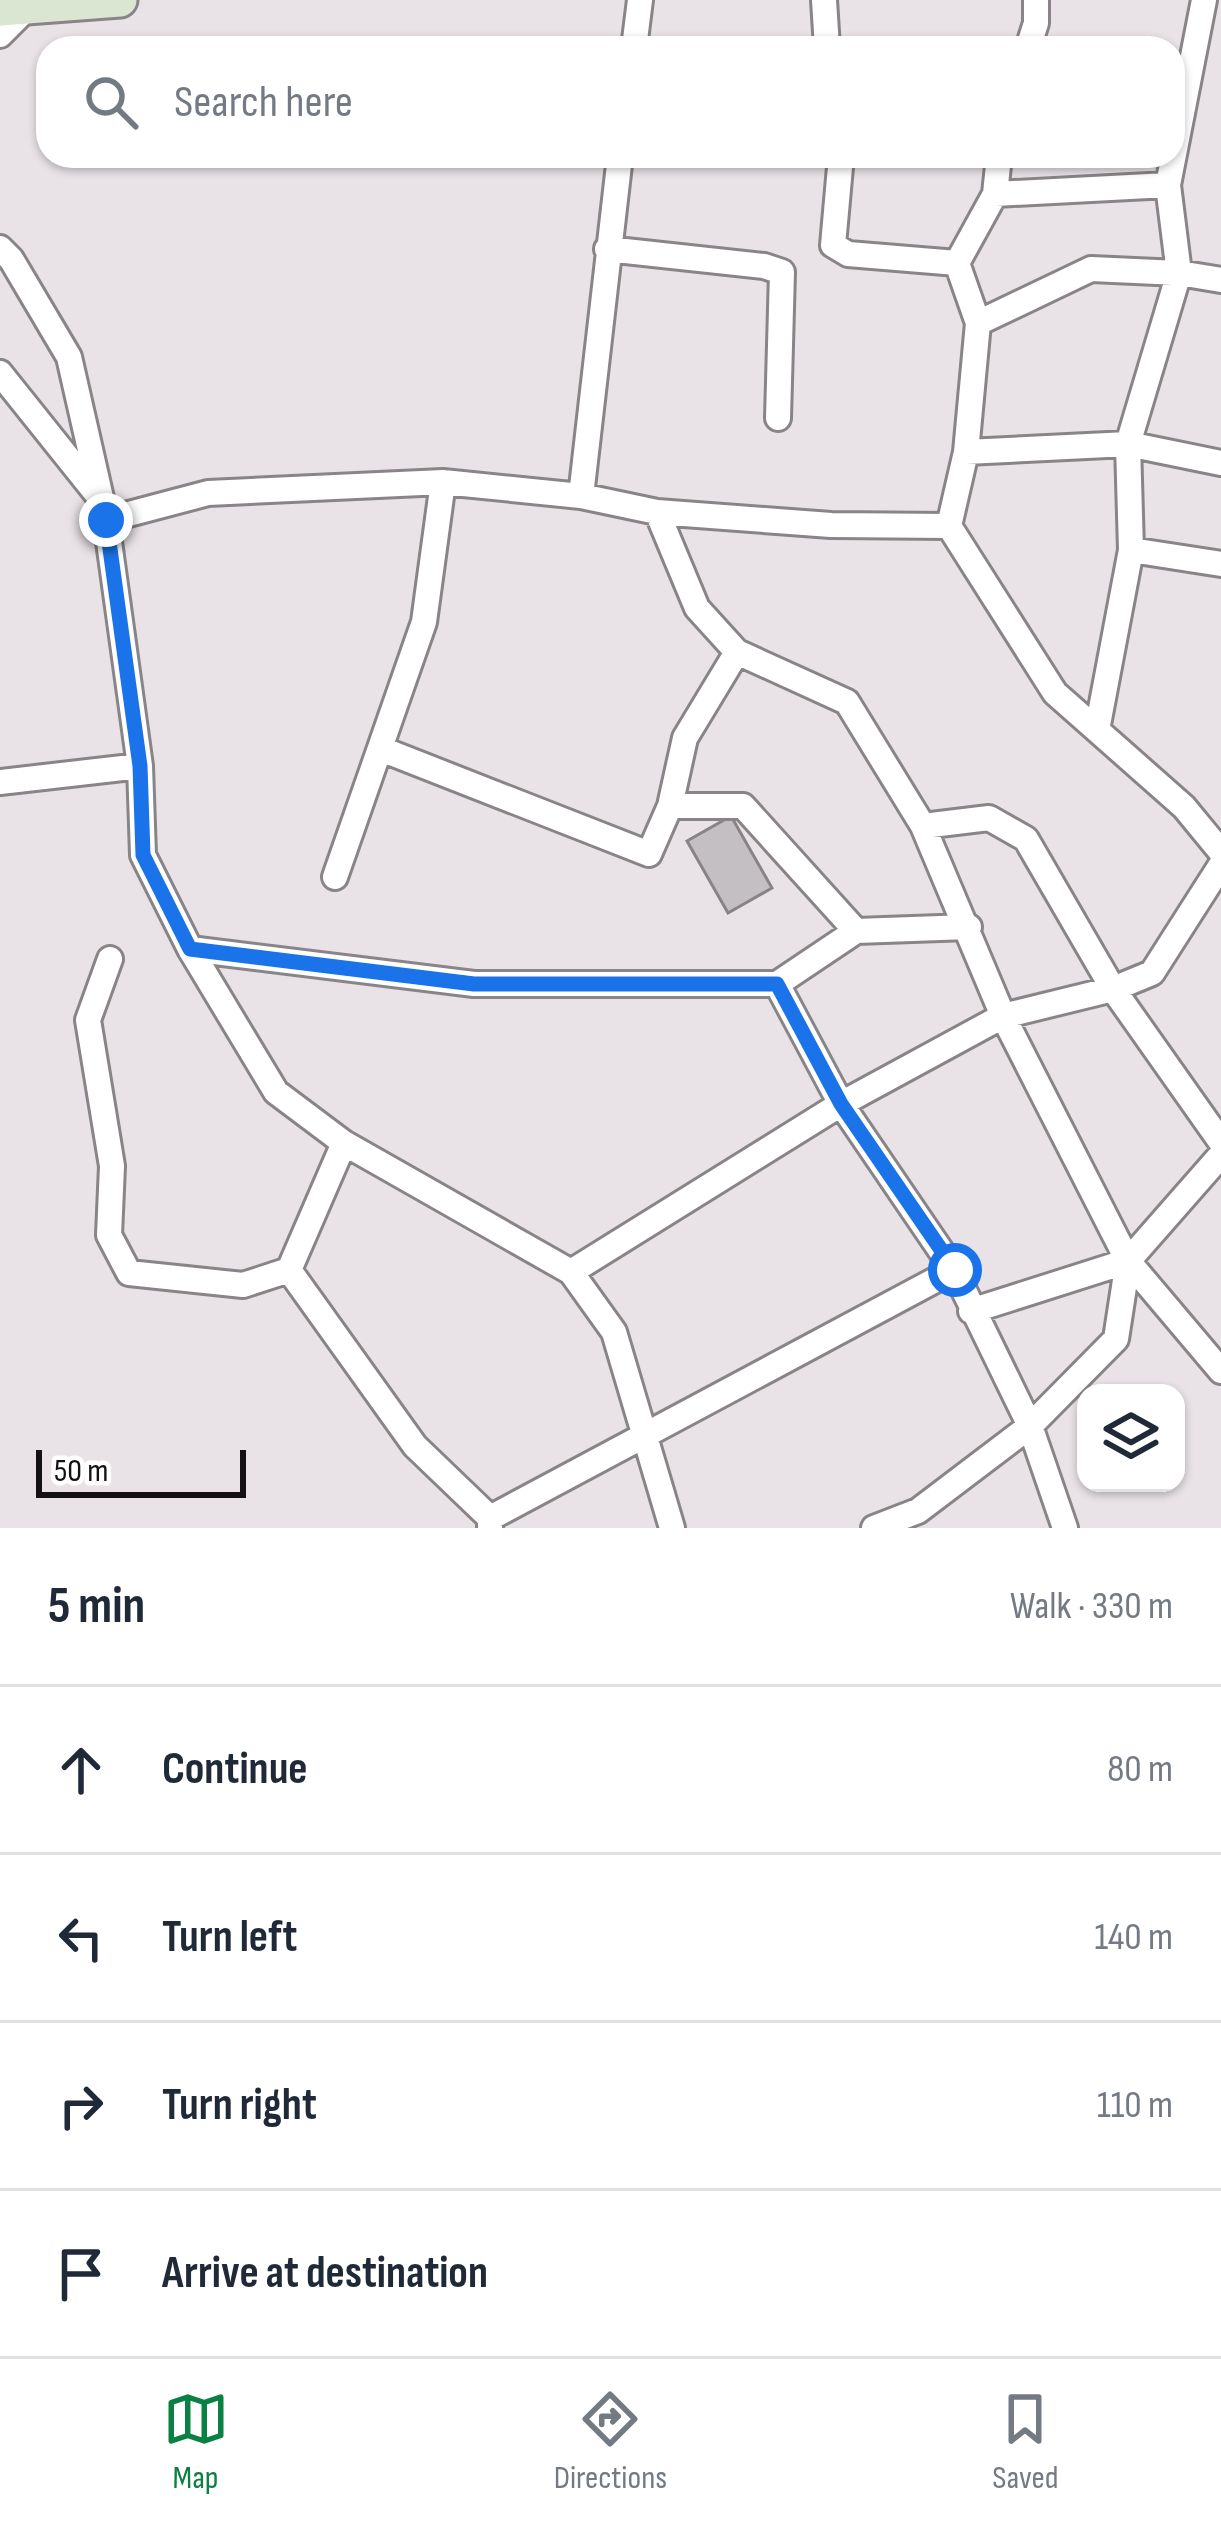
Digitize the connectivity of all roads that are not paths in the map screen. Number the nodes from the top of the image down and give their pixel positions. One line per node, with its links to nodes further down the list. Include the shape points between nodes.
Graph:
1 (120, 0): 6 (street)
2 (640, 0): 9 (street)
3 (824, 0): 10 (street)
4 (1036, 0): 11 (street)
5 (1204, 0): 12 (street)
6 (80, 1): 7 (street)
7 (14, 8): 8 (street)
8 (0, 35)
9 (636, 36)
10 (826, 36)
11 (1032, 36)
12 (1185, 97)
13 (618, 168): 20 (street)
14 (841, 168): 21 (street, via 833,245 848,254)
15 (997, 168): 18 (street)
16 (1171, 168): 17 (street)
17 (1168, 184): 18 (street); 22 (street)
18 (995, 194): 21 (street)
19 (0, 248): 32 (street, via 69,357)
20 (608, 249): 26 (street, via 782,272); 31 (street)
21 (957, 263): 24 (street)
22 (1179, 273): 23 (street); 24 (street, via 1091,268); 27 (street)
23 (1221, 280)
24 (978, 323): 28 (street)
25 (0, 373): 32 (street)
26 (778, 418)
27 (1128, 444): 28 (street); 29 (street); 35 (street)
28 (966, 452): 34 (street)
29 (1221, 464)
30 (443, 482): 31 (street); 32 (street, via 208,493); 39 (street, via 424,622)
31 (581, 496): 33 (street)
32 (102, 508): 40 (street)
33 (657, 512): 34 (street); 37 (street, via 697,608)
34 (949, 526): 38 (street, via 1055,693)
35 (1131, 550): 36 (street); 38 (street)
36 (1221, 564)
37 (737, 652): 42 (street, via 685,738); 43 (street, via 847,702)
38 (1097, 730): 44 (street, via 1184,807)
39 (381, 749): 42 (street, via 649,854); 46 (street)
40 (140, 766): 41 (street); 49 (street, via 143,855)
41 (0, 782)
42 (670, 806): 48 (street, via 743,806)
43 (923, 826): 47 (street); 52 (street, via 988,818 1026,839)
44 (1221, 853)
45 (1221, 865): 52 (street, via 1152,974)
46 (335, 877)
47 (969, 927): 48 (street); 53 (street)
48 (856, 931): 51 (street)
49 (190, 949): 51 (street, via 474,984); 56 (street, via 276,1092)
50 (110, 959): 59 (street, via 88,1020 112,1166 109,1235 129,1273 243,1285)
51 (777, 984): 54 (street)
52 (1113, 988): 53 (street); 55 (street)
53 (1003, 1016): 54 (street); 58 (street)
54 (841, 1104): 60 (street); 61 (street)
55 (1221, 1142)
56 (344, 1143): 59 (street); 61 (street)
57 (1221, 1155): 58 (street)
58 (1128, 1261): 62 (street); 63 (street); 64 (street, via 1116,1339)
59 (289, 1270): 66 (street, via 415,1446)
60 (955, 1270): 62 (street); 65 (street)
61 (572, 1272): 65 (street, via 614,1332)
62 (971, 1311): 64 (street)
63 (1221, 1371)
64 (1030, 1426): 68 (street, via 918,1511); 69 (street)
65 (646, 1435): 66 (street); 67 (street)
66 (490, 1523)
67 (673, 1528)
68 (874, 1528)
69 (1065, 1528)

